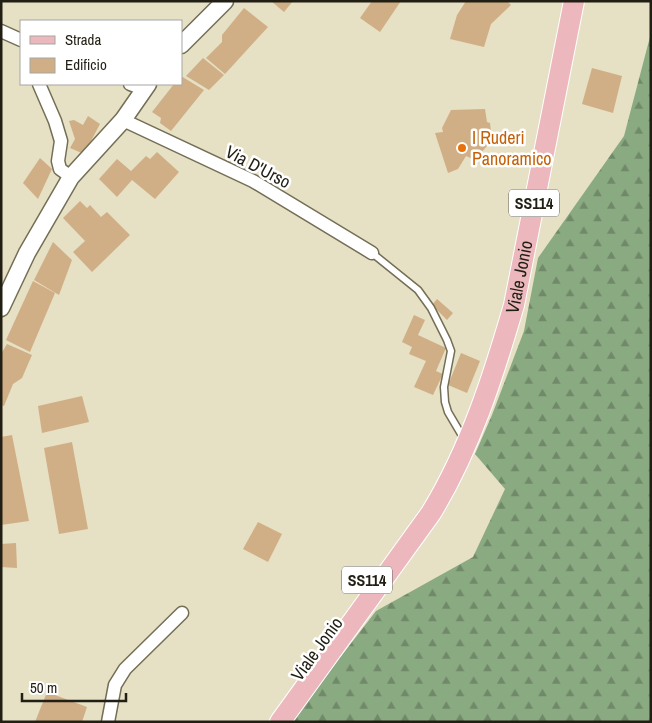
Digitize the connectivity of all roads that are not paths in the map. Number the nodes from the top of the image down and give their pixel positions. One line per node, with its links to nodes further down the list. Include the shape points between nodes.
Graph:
1 (225, 1): 5 (street)
2 (574, 1): 12 (main road, Viale Jonio / SS114, via 514,305)
3 (1, 31): 4 (street)
4 (20, 40)
5 (182, 44)
6 (39, 85): 9 (street, via 61,141 60,169)
7 (140, 85): 8 (street)
8 (123, 120): 9 (street); 10 (street, Via D'Urso, via 253,181)
9 (71, 177): 11 (street, via 27,253)
10 (372, 253): 13 (lane, via 418,290 447,340 451,350 444,388 445,402)
11 (1, 308)
12 (483, 401): 13 (main road, Viale Jonio / SS114); 15 (main road, Viale Jonio / SS114, via 470,439 445,490)
13 (462, 434): 17 (main road, Viale Jonio / SS114, via 450,461 420,507)
14 (182, 613): 16 (street, via 125,670 115,685)
15 (334, 645): 18 (main road, Viale Jonio); 19 (main road, Viale Jonio / SS114)
16 (108, 722)
17 (265, 722)
18 (272, 722)
19 (280, 722)

